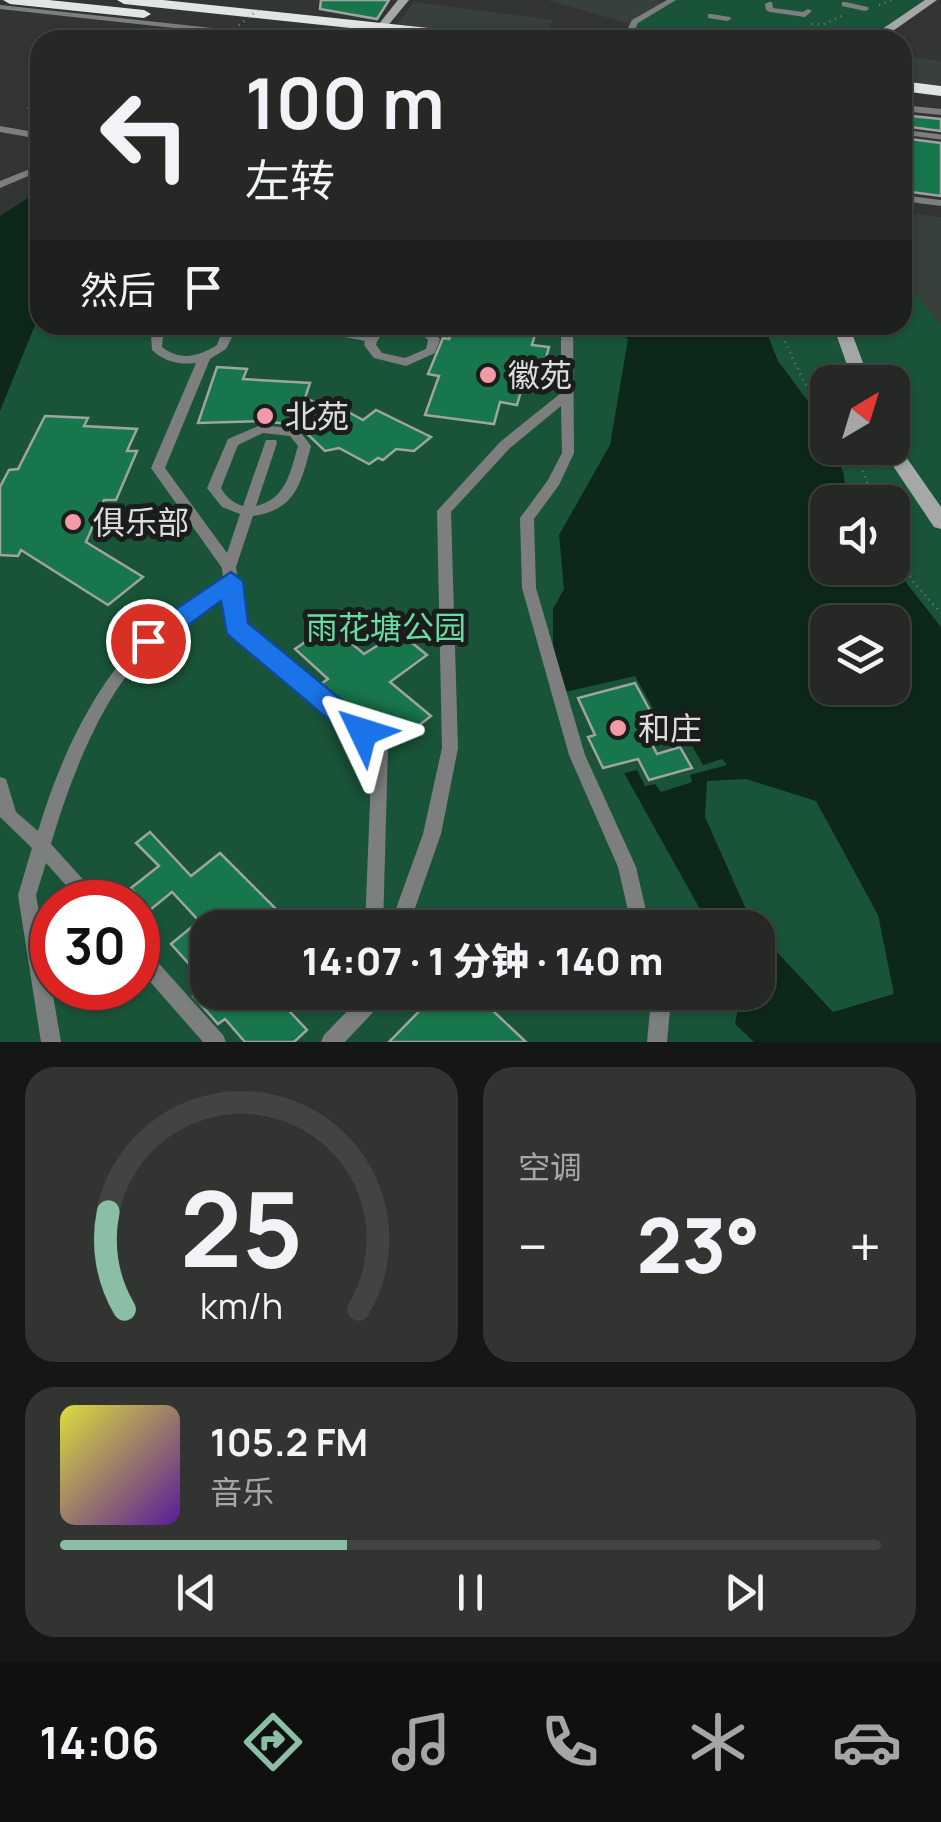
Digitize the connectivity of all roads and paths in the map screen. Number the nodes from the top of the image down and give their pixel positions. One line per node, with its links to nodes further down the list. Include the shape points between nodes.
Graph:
1 (10, 0): 18 (highway)
2 (124, 0): 19 (highway)
3 (152, 0): 20 (street)
4 (404, 0): 21 (street)
5 (416, 0): 22 (street)
6 (672, 0): 23 (street)
7 (798, 0): 14 (street, via 780,12)
8 (931, 1): 24 (street)
9 (845, 4): 12 (street)
10 (0, 7): 17 (street)
11 (722, 8): 15 (street, via 730,25)
12 (865, 9)
13 (258, 10): 16 (path, bridge)
14 (804, 12)
15 (712, 21)
16 (234, 29)
17 (213, 30)
18 (349, 30)
19 (359, 30)
20 (362, 30)
21 (385, 30)
22 (386, 30)
23 (631, 30)
24 (887, 30)
25 (912, 85): 26 (highway)
26 (941, 89)
27 (912, 100): 28 (highway)
28 (941, 103)
29 (912, 109): 30 (street)
30 (941, 112)
31 (0, 129): 33 (street)
32 (912, 133): 34 (lane)
33 (30, 134)
34 (941, 137)
35 (30, 172): 36 (street)
36 (0, 185)
37 (912, 199): 38 (street)
38 (941, 203)
39 (161, 335): 48 (street, via 154,342 160,354)
40 (223, 335): 48 (street, via 222,347)
41 (351, 335): 47 (street)
42 (376, 335): 47 (street)
43 (430, 335): 47 (street, via 431,351 406,362 372,351)
44 (567, 335): 51 (street)
45 (782, 335): 50 (path)
46 (845, 335): 49 (street)
47 (372, 339)
48 (204, 358): 56 (street, via 158,468)
49 (856, 365)
50 (810, 388)
51 (567, 395): 63 (street, via 505,445 444,511 450,748 432,834); 64 (street, via 568,453 528,518 529,588 577,755 627,867)
52 (271, 442): 54 (street)
53 (902, 465): 55 (street)
54 (248, 511): 54 (street, via 218,499 214,488 233,442 261,429 294,432 306,446 286,497 266,510); 56 (street)
55 (941, 522)
56 (230, 574): 60 (street, via 148,641 107,690 59,789); 62 (street, via 236,627 380,747)
57 (910, 575): 58 (path)
58 (941, 613)
59 (0, 784): 60 (street, via 8,816)
60 (42, 846): 61 (street); 68 (street, via 27,895)
61 (72, 880)
62 (375, 910)
63 (405, 910)
64 (637, 910)
65 (160, 979): 69 (street)
66 (359, 1010): 70 (street)
67 (660, 1010): 71 (street)
68 (51, 1042)
69 (216, 1042)
70 (330, 1042)
71 (657, 1042)

